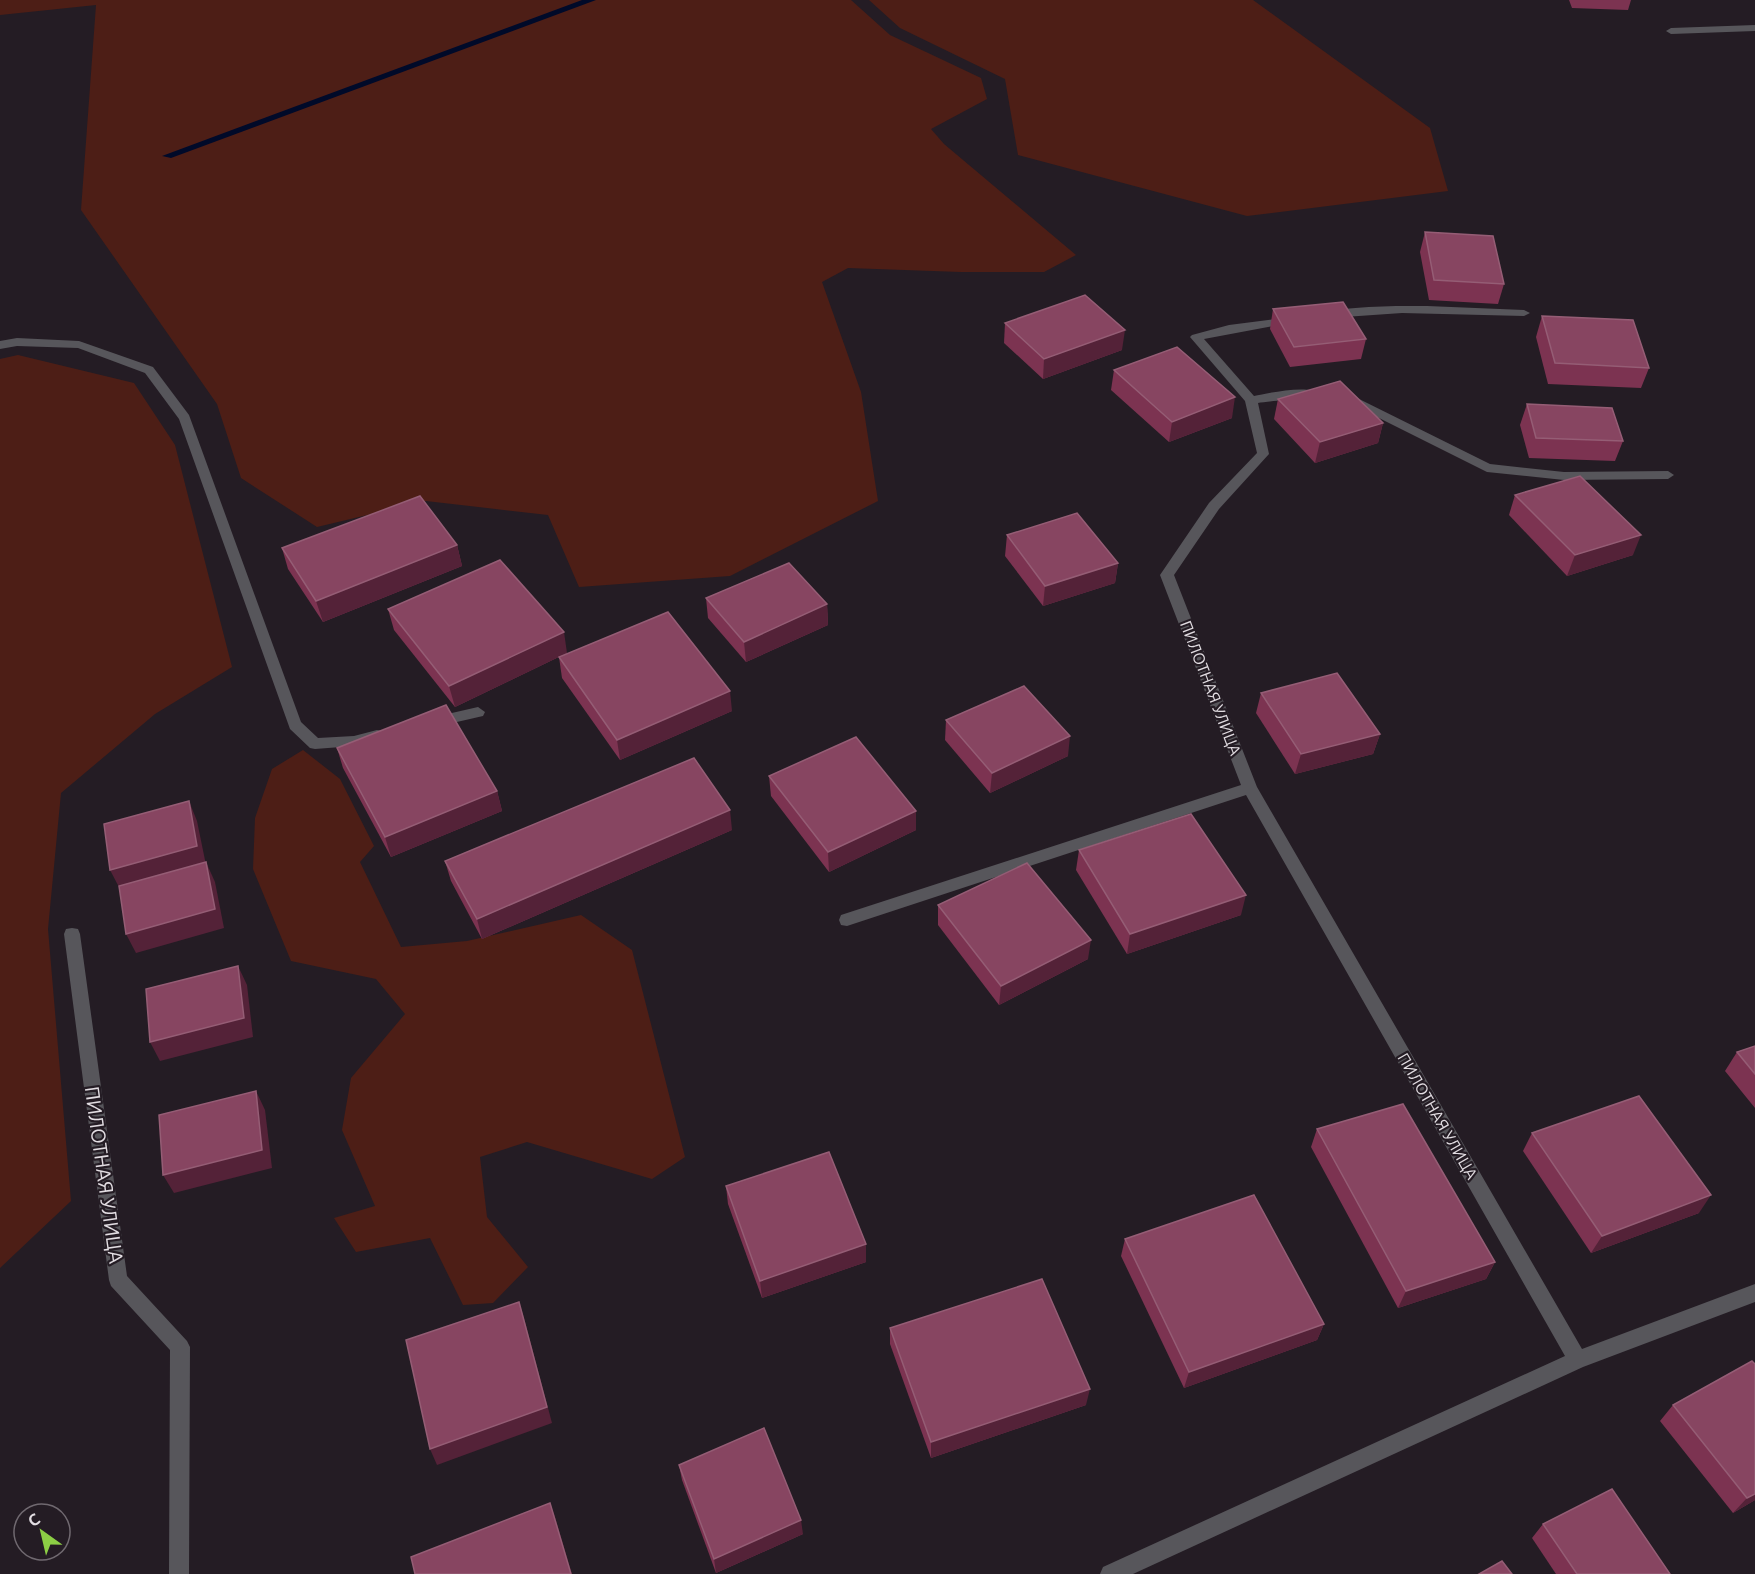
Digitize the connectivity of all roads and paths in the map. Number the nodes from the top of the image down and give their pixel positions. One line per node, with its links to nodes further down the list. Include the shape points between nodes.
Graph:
1 (1755, 28): 2 (street)
2 (1671, 31)
3 (1524, 313): 4 (street, via 1436,309)
4 (1323, 316)
5 (1299, 319): 7 (street, via 1196,338)
6 (0, 345): 11 (street, via 79,345 149,370 185,418 295,725 315,744)
7 (1251, 400): 8 (street, via 1288,394 1343,395 1487,468 1564,476); 12 (street, ПИЛОТНАЯ УЛИЦА, via 1263,454 1214,506 1167,575)
8 (1668, 475)
9 (478, 712): 10 (street)
10 (422, 725)
11 (388, 733)
12 (1250, 788): 13 (street); 16 (street, ПИЛОТНАЯ УЛИЦА)
13 (847, 920)
14 (72, 934): 17 (street, ПИЛОТНАЯ УЛИЦА, via 118,1280 180,1347)
15 (1755, 1293): 16 (street)
16 (1578, 1360): 18 (street)
17 (179, 1574)
18 (1110, 1574)

